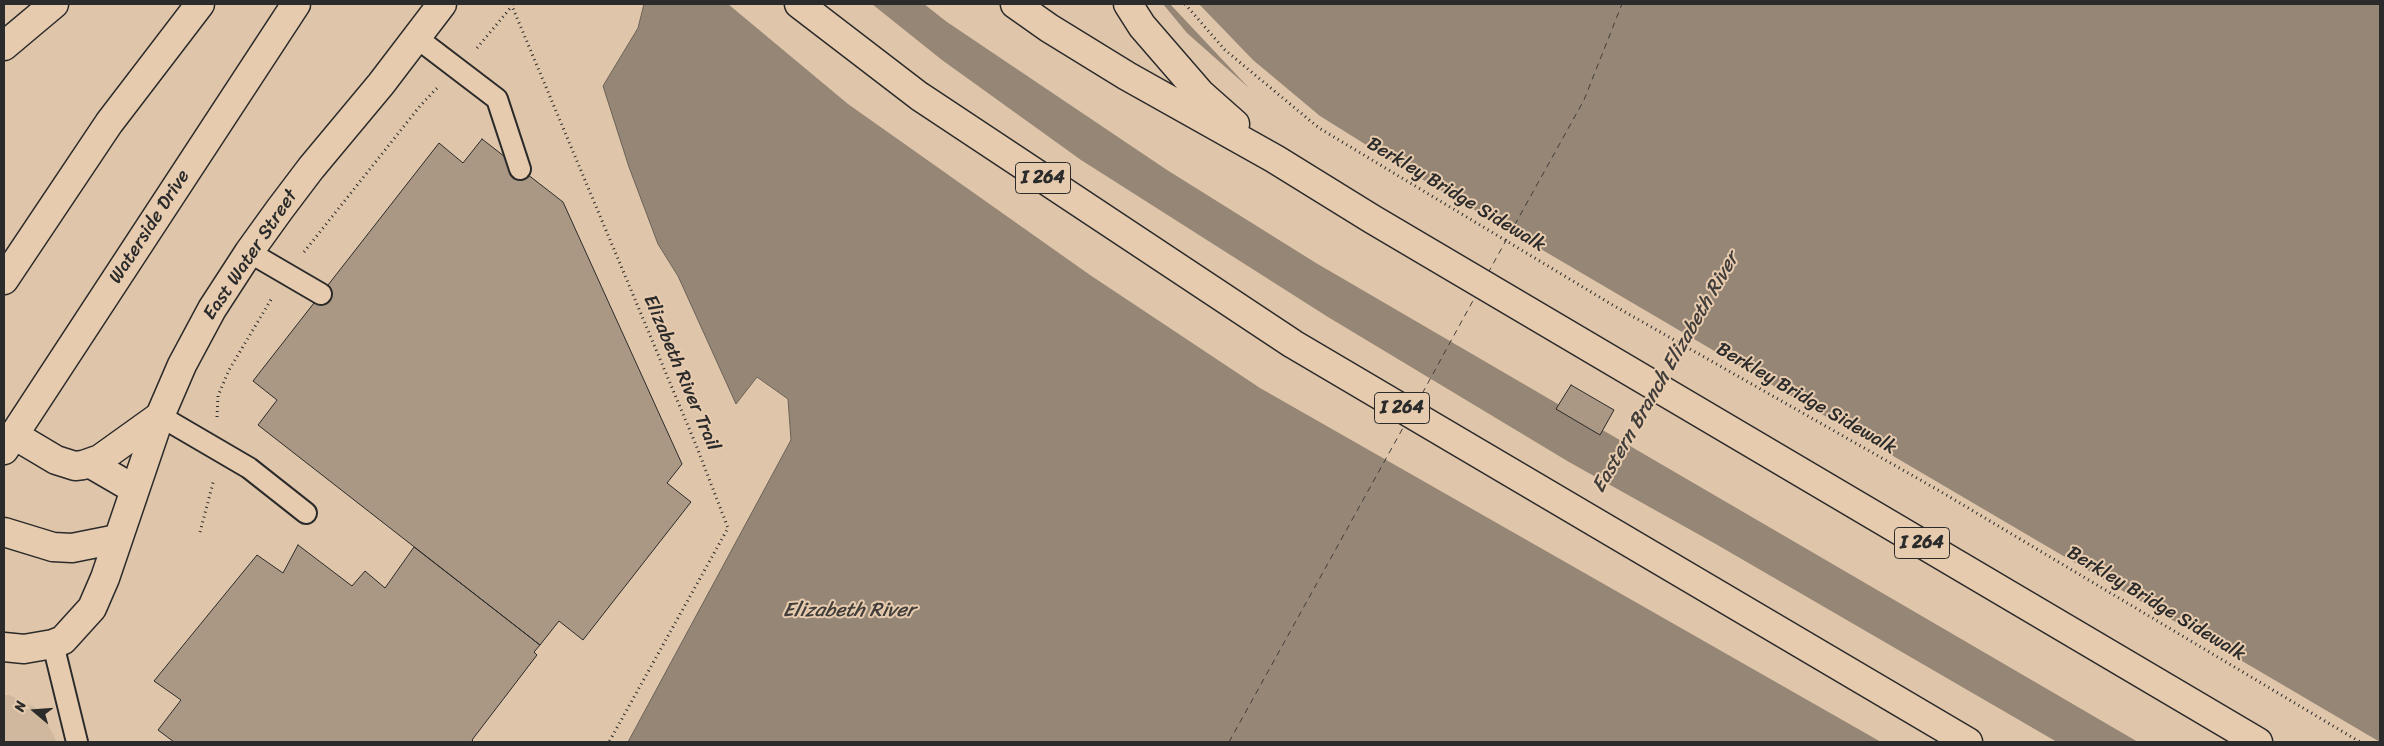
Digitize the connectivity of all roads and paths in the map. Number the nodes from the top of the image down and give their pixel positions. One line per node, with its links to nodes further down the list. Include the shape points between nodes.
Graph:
1 (54, 4): 11 (main road)
2 (200, 4): 17 (main road, via 109,123)
3 (296, 4): 20 (main road, Waterside Drive)
4 (442, 4): 10 (main road, East Water Street)
5 (799, 4): 32 (main road, I 264, via 919,96 1293,344)
6 (1015, 4): 13 (main road, via 1127,76)
7 (1128, 4): 13 (main road, I 264, via 1142,26 1200,93)
8 (1185, 4): 34 (path, Berkley Bridge Sidewalk, via 1225,50 1319,128 1603,299 1938,490)
9 (512, 5): 12 (path, via 479,46); 31 (path, Elizabeth River Trail, via 728,528)
10 (417, 38): 12 (lane); 15 (main road, East Water Street, via 311,168)
11 (4, 46)
12 (456, 68): 14 (lane, via 497,99); 16 (path, via 420,106)
13 (1275, 160): 33 (main road, I 264)
14 (520, 169)
15 (249, 252): 16 (lane); 19 (main road, East Water Street, via 197,336)
16 (288, 274): 18 (lane); 21 (path, via 229,370 218,396)
17 (4, 280)
18 (321, 294)
19 (160, 416): 21 (lane); 22 (main road); 23 (main road, East Water Street)
20 (9, 443): 22 (main road, via 66,464)
21 (215, 448): 24 (lane, via 249,468); 26 (path, via 213,485)
22 (91, 464): 23 (main road)
23 (134, 489): 27 (main road, East Water Street)
24 (306, 514)
25 (4, 532): 27 (main road, via 53,547 72,548)
26 (200, 532)
27 (117, 539): 28 (main road, East Water Street, via 92,608 72,632)
28 (53, 644): 29 (main road, East Water Street, via 24,649); 30 (lane)
29 (4, 647)
30 (77, 742)
31 (609, 742)
32 (1968, 742)
33 (2258, 742)
34 (2360, 742)

